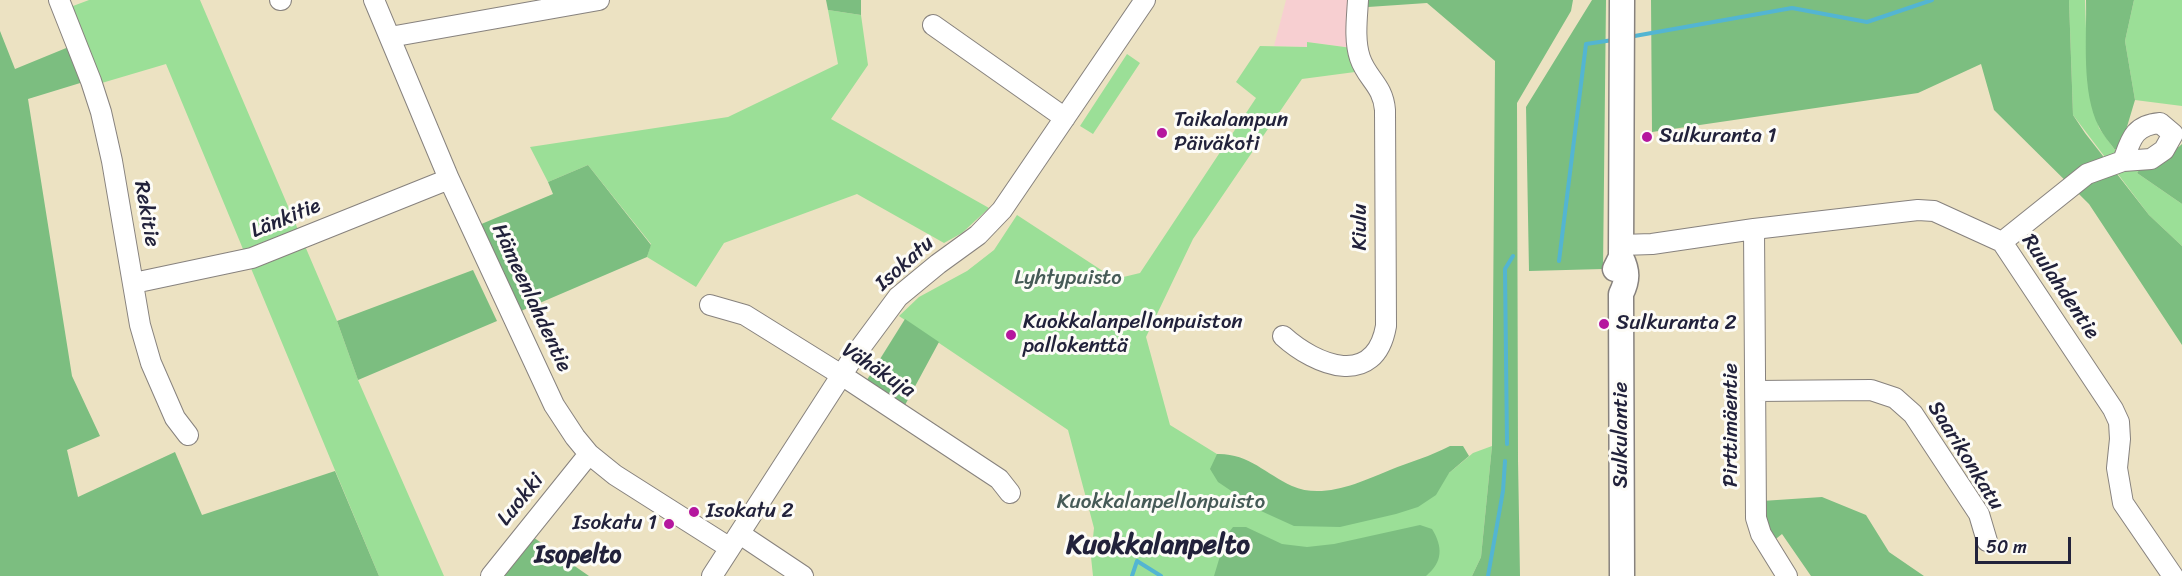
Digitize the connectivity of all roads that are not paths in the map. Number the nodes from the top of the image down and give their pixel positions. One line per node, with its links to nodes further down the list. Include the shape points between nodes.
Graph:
1 (59, 0): 15 (street, Rekitie, via 101,112)
2 (374, 0): 8 (street, Hämeenlahdentie)
3 (599, 0): 8 (street)
4 (1145, 0): 9 (street, Isokatu)
5 (1358, 0): 17 (street, Kiulu, via 1360,58 1384,96 1383,343 1371,357 1342,366 1324,363)
6 (1622, 0): 14 (main road, Sulkulantie)
7 (933, 25): 9 (street)
8 (390, 37): 11 (street, Hämeenlahdentie)
9 (1065, 117): 18 (street, Isokatu, via 1002,210 978,235 898,297)
10 (2123, 161): 13 (street, via 2087,174)
11 (449, 179): 15 (street, Länkitie, via 252,258); 21 (street, Hämeenlahdentie, via 554,405)
12 (1754, 229): 13 (street, Ruulahdentie, via 1918,210 1934,211); 14 (street, Ruulahdentie); 19 (street, Pirttimäentie)
13 (2002, 242): 30 (street, Ruulahdentie, via 2113,408 2119,422 2117,468 2123,503)
14 (1622, 251): 28 (main road, Sulkulantie, via 1627,268 1627,282 1621,294)
15 (134, 283): 20 (street, Rekitie, via 151,363 175,418)
16 (710, 305): 18 (street, Vähäkuja, via 745,315)
17 (1283, 336)
18 (843, 376): 22 (street, Vähäkuja, via 999,480); 23 (street, Isokatu)
19 (1756, 391): 24 (street, Saarikonkatu, via 1871,390 1895,398 1913,414 1979,514); 29 (street, Pirttimäentie, via 1756,518 1761,534)
20 (188, 435)
21 (589, 454): 23 (street, Hämeenlahdentie, via 615,475); 25 (street, Luokki)
22 (1010, 493)
23 (735, 541): 26 (street, Isokatu); 27 (street, Hämeenlahdentie)
24 (1987, 541)
25 (491, 576)
26 (712, 576)
27 (803, 576)
28 (1622, 576)
29 (1788, 576)
30 (2173, 576)

